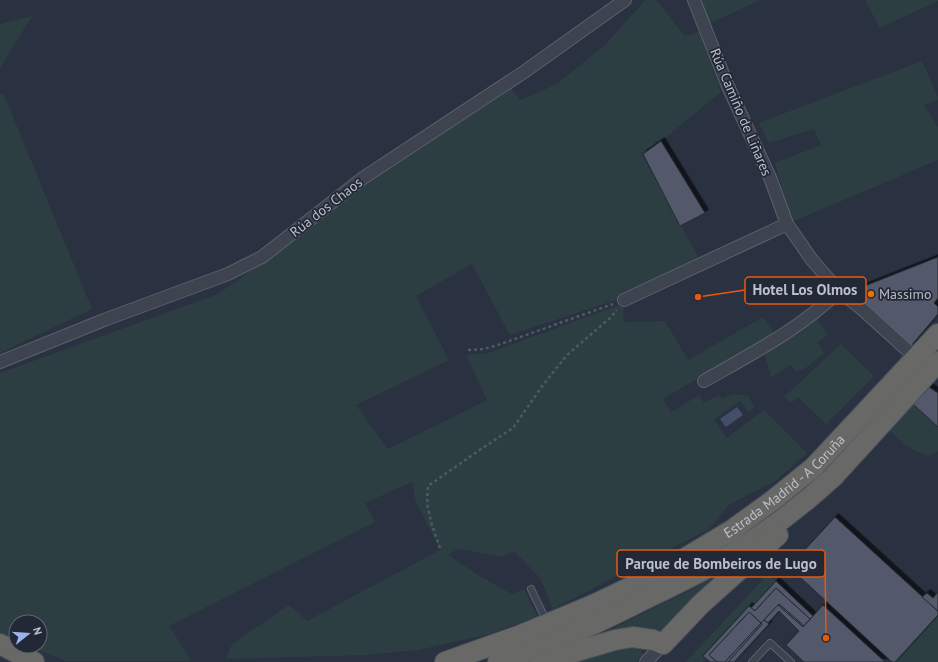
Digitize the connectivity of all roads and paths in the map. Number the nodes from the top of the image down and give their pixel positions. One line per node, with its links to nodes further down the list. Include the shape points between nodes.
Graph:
1 (625, 0): 8 (street, Rúa dos Chaos, via 524,72 363,178 262,258 228,274)
2 (694, 0): 3 (street, Rúa Camiño de Liñares, via 727,84 771,180)
3 (787, 224): 4 (street, Rúa Camiño de Liñares, via 812,260); 5 (street)
4 (839, 291): 9 (street, Rúa Camiño de Liñares); 10 (street, via 795,328)
5 (624, 300): 7 (path, via 498,345); 12 (path, via 610,318 567,355 513,428 428,486 427,504)
6 (938, 334): 9 (highway, Estrada Madrid - A Coruña)
7 (468, 350)
8 (0, 362)
9 (930, 368): 11 (highway, Estrada Madrid - A Coruña); 14 (highway, Estrada Madrid - A Coruña, via 814,467 732,530 631,587)
10 (704, 381)
11 (815, 494): 16 (highway, via 785,529 701,604); 19 (highway, Estrada Madrid - A Coruña, via 750,542 708,567 595,625)
12 (440, 548)
13 (531, 589): 14 (lane)
14 (548, 624): 18 (highway, Estrada Madrid - A Coruña)
15 (0, 644): 17 (highway)
16 (663, 644): 20 (highway, via 633,637 615,640); 21 (street)
17 (34, 662)
18 (445, 662)
19 (498, 662)
20 (545, 662)
21 (646, 662)
22 (752, 662): 23 (lane, via 770,643)
23 (791, 662)

